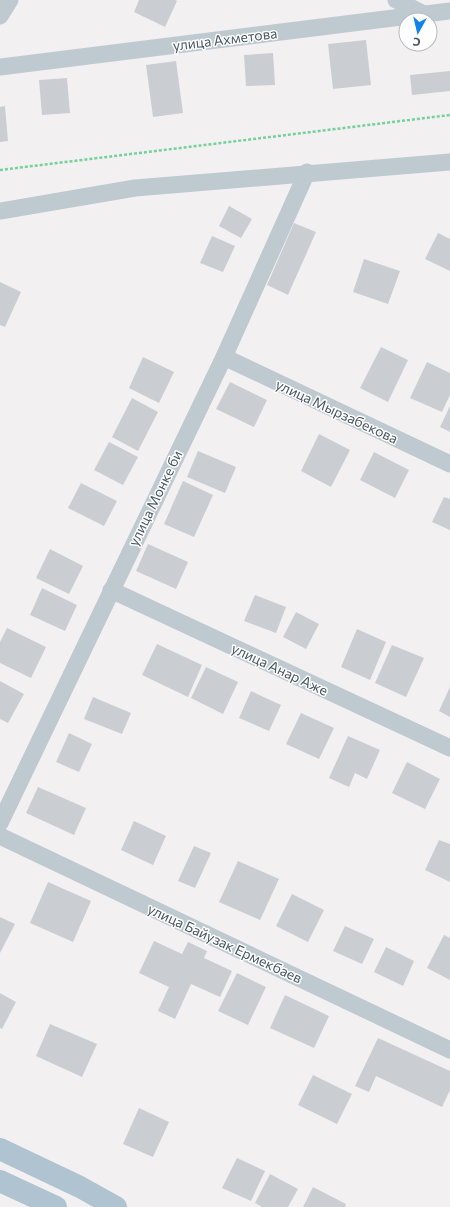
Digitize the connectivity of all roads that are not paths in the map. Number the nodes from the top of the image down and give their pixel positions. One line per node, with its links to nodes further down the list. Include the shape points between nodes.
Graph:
1 (10, 0): 6 (street)
2 (396, 0): 4 (street)
3 (450, 11): 5 (street, улица Ахметова)
4 (420, 12)
5 (438, 12)
6 (0, 16)
7 (398, 17): 8 (street, улица Ахметова)
8 (0, 67)
9 (449, 162): 10 (street)
10 (307, 172): 11 (street, via 135,188); 12 (street, улица Монке би)
11 (0, 211)
12 (224, 358): 13 (street, улица Мырзабекова); 14 (street, улица Монке би)
13 (450, 464)
14 (111, 590): 15 (street, улица Анар Аже); 16 (street, улица Монке би)
15 (450, 748)
16 (0, 823)
17 (0, 836): 18 (street, улица Байузак Ермекбаев)
18 (450, 1050)
19 (0, 1148): 22 (main road)
20 (0, 1181): 21 (main road)
21 (56, 1207)
22 (116, 1207)

